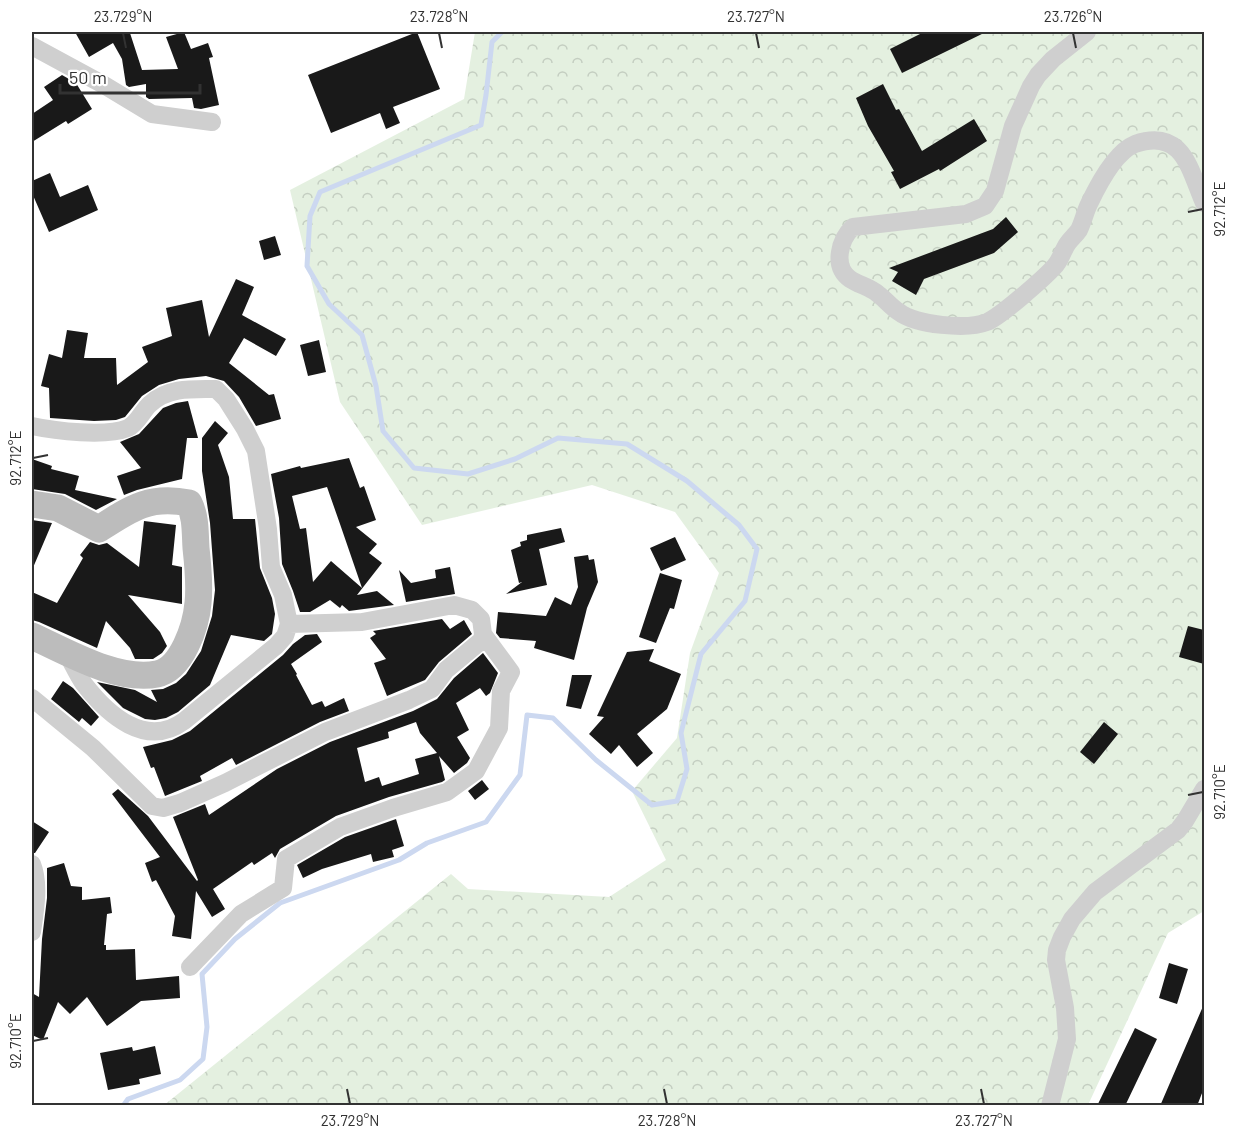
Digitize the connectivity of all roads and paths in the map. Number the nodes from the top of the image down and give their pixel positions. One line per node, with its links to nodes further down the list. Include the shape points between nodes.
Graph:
1 (1087, 32): 4 (street, via 1053,59 1031,86 1013,126 995,191 985,206 966,214 853,227 841,243 845,273 910,318 970,326 998,316 1054,268 1114,161 1133,145 1158,141 1183,153)
2 (32, 46): 3 (street, via 152,114)
3 (212, 122)
4 (1204, 203)
5 (32, 426): 7 (street, via 114,431 130,427 149,405 168,394 216,389 256,451 271,567 283,595)
6 (32, 504): 10 (street, via 58,508 99,529 132,507 155,500 189,503 194,512 198,604 182,654 168,671 138,675 104,668)
7 (289, 624): 8 (street, via 362,622 454,605 472,610 481,619); 10 (street, via 276,646 184,721 173,729 155,733 137,729 100,702 83,683)
8 (483, 634): 11 (street, via 482,640 446,670 432,689 325,732 225,783 163,808 147,802 93,748); 15 (street, via 511,672 501,691 499,728 476,771 447,792 340,827 286,859 283,888 241,914)
9 (32, 636): 10 (street)
10 (66, 652)
11 (32, 698)
12 (1204, 789): 16 (street, via 1178,830 1095,892 1062,937 1056,960 1067,1039)
13 (32, 864): 14 (street, via 36,894)
14 (32, 932)
15 (190, 967)
16 (1050, 1106)

